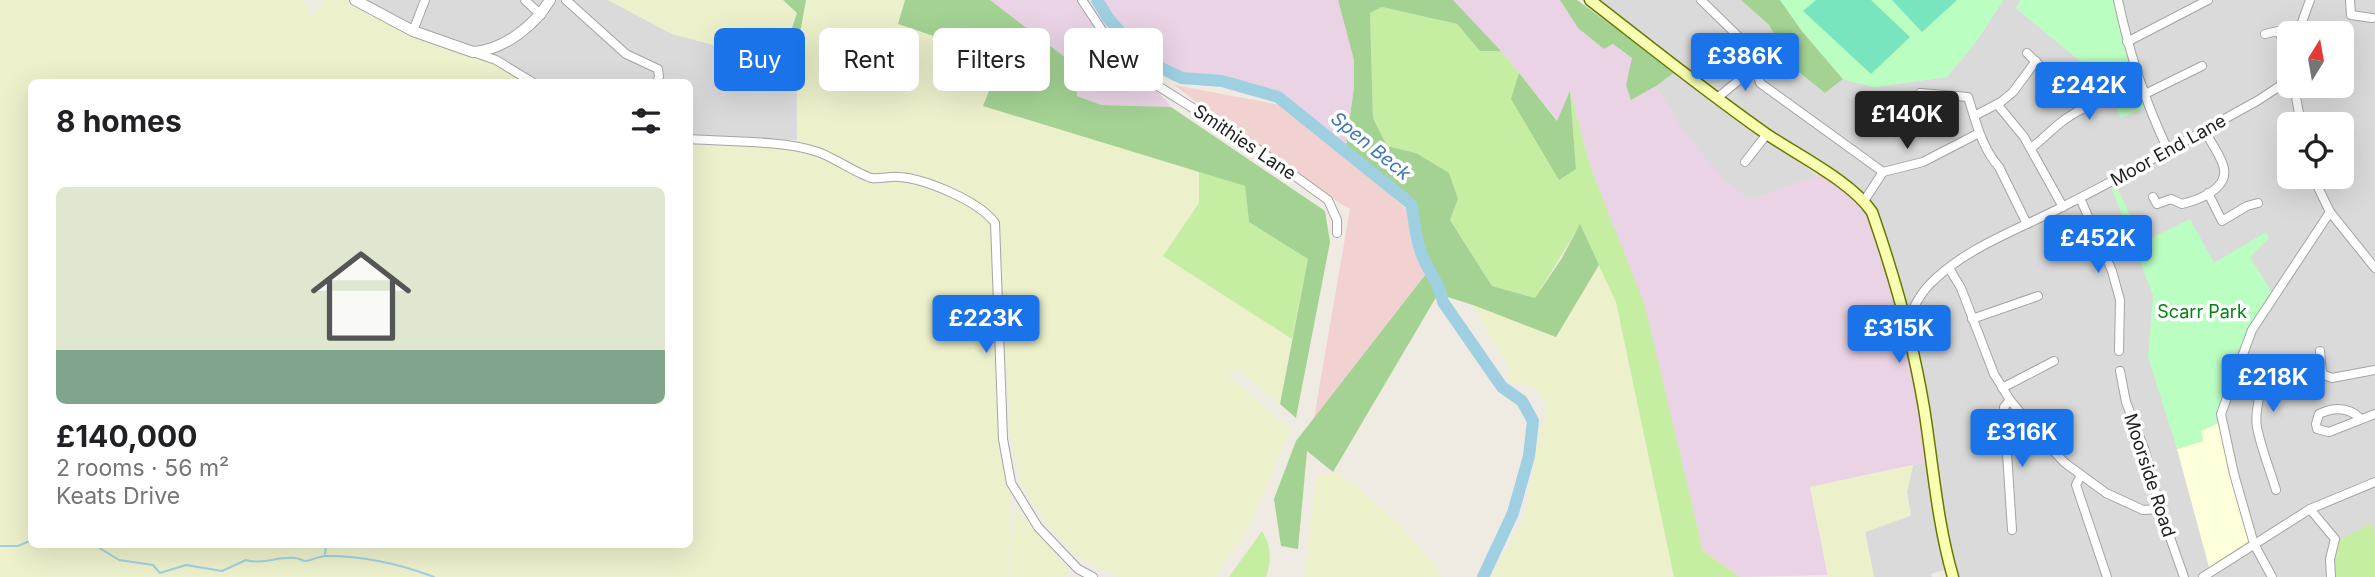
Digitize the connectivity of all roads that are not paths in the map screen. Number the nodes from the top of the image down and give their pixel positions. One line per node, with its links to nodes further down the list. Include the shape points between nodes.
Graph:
1 (355, 0): 16 (street)
2 (425, 0): 16 (street)
3 (525, 0): 13 (street)
4 (550, 0): 13 (street)
5 (566, 0): 27 (street, via 626,54 658,69)
6 (1082, 0): 51 (street, Smithies Lane, via 1117,53 1136,72 1328,200)
7 (1590, 0): 31 (main road)
8 (1701, 0): 24 (street, via 1742,40)
9 (2118, 0): 19 (street)
10 (2208, 0): 19 (street)
11 (2310, 0): 15 (street)
12 (2350, 0): 14 (street, via 2351,15)
13 (541, 15): 20 (street, via 525,30 483,52)
14 (2372, 18)
15 (2302, 21)
16 (413, 31): 20 (street)
17 (2277, 31): 18 (street)
18 (2265, 34)
19 (2127, 42): 29 (street)
20 (474, 52): 26 (street)
21 (2027, 54): 22 (street)
22 (2036, 61): 25 (street); 32 (street)
23 (2202, 66): 29 (street)
24 (1754, 68): 31 (street); 41 (street, via 1760,83)
25 (2045, 71)
26 (527, 79)
27 (658, 79)
28 (2277, 88): 34 (street, Moor End Lane)
29 (2144, 92): 38 (street, via 2072,114); 39 (street)
30 (1920, 93): 33 (street, via 1968,97)
31 (1717, 98): 36 (main road)
32 (1997, 104): 33 (street); 38 (street)
33 (1974, 116): 35 (street)
34 (2204, 130): 39 (street, Moor End Lane); 43 (street, via 2225,176)
35 (1979, 133): 41 (street, via 1923,162); 50 (street)
36 (1766, 134): 40 (street); 46 (main road)
37 (693, 139): 74 (street, via 818,152 871,178 898,177 928,184 988,214 995,223 1003,439 1011,483 1038,527 1078,569)
38 (2031, 148): 48 (street)
39 (2168, 150): 45 (street, Moor End Lane)
40 (1745, 162)
41 (1883, 173): 46 (street)
42 (2319, 189): 49 (street)
43 (2208, 193): 44 (street, via 2182,204 2171,199 2157,204); 47 (street, via 2222,221)
44 (2153, 197)
45 (2080, 198): 48 (street, Moor End Lane); 58 (street, via 2120,300)
46 (1864, 201): 56 (main road, via 1872,212)
47 (2258, 203)
48 (2063, 207): 50 (street, Moor End Lane)
49 (2330, 212): 53 (street); 60 (street, via 2252,330)
50 (2027, 224): 52 (street, Moor End Lane)
51 (1338, 233)
52 (1949, 268): 55 (street); 56 (street, Moor End Lane, via 1926,290)
53 (2375, 268)
54 (2038, 296): 55 (street)
55 (1972, 319): 63 (street)
56 (1906, 325): 75 (main road)
57 (2320, 351): 61 (street, via 2322,374 2332,378)
58 (2119, 352)
59 (2054, 361): 63 (street)
60 (2237, 367): 69 (street, via 2258,384 2261,397 2256,424); 73 (street, via 2221,414)
61 (2375, 370)
62 (2120, 371): 70 (street, Moorside Road)
63 (2002, 388): 64 (street)
64 (2010, 400): 67 (street, via 2040,438); 72 (street, via 2004,407)
65 (2375, 414): 66 (street)
66 (2361, 419): 66 (street, via 2329,432 2316,425 2324,411 2344,409)
67 (2081, 475): 70 (street, via 2137,509); 76 (street, via 2076,485)
68 (2375, 482): 71 (street)
69 (2276, 490)
70 (2160, 509): 77 (street, Moorside Road)
71 (2310, 509): 73 (street); 80 (street, via 2335,539)
72 (2012, 530)
73 (2254, 544): 78 (street); 79 (street)
74 (1093, 577)
75 (1953, 577)
76 (2107, 577)
77 (2184, 577)
78 (2203, 577)
79 (2272, 577)
80 (2331, 577)

